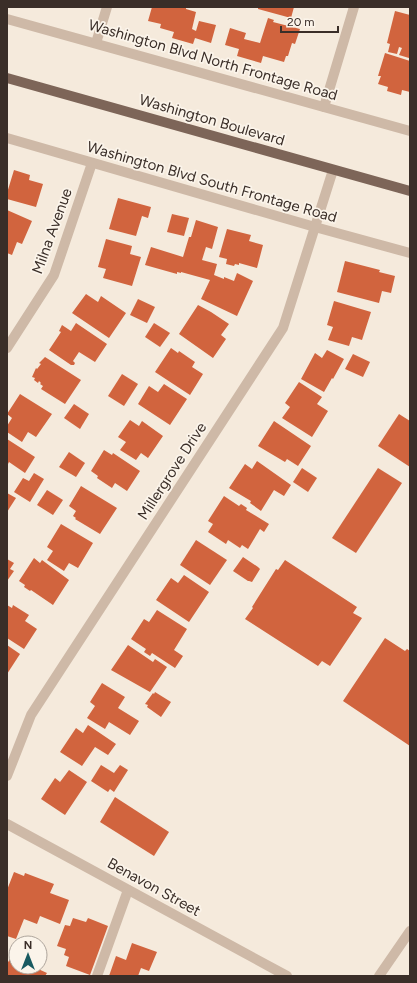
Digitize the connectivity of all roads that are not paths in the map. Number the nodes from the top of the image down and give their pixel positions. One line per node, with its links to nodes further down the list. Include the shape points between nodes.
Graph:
1 (107, 7): 4 (street)
2 (354, 7): 6 (street)
3 (7, 19): 4 (street, Washington Blvd North Frontage Road)
4 (96, 43): 6 (street, Washington Blvd North Frontage Road)
5 (7, 78): 10 (main road, Washington Boulevard)
6 (324, 107): 7 (street, Washington Blvd North Frontage Road)
7 (410, 131)
8 (7, 138): 9 (street, Washington Blvd South Frontage Road)
9 (92, 163): 12 (street, Washington Blvd South Frontage Road); 14 (street, Milna Avenue, via 54,275)
10 (333, 170): 11 (main road, Washington Boulevard); 12 (street, Millergrove Drive)
11 (410, 191)
12 (315, 227): 13 (street, Washington Blvd South Frontage Road); 15 (street, Millergrove Drive, via 283,328 31,715)
13 (410, 253)
14 (7, 348)
15 (7, 776)
16 (7, 824): 17 (street, Benavon Street)
17 (128, 890): 19 (street); 20 (street, Benavon Street)
18 (410, 931): 21 (street)
19 (98, 976)
20 (287, 976)
21 (379, 976)

